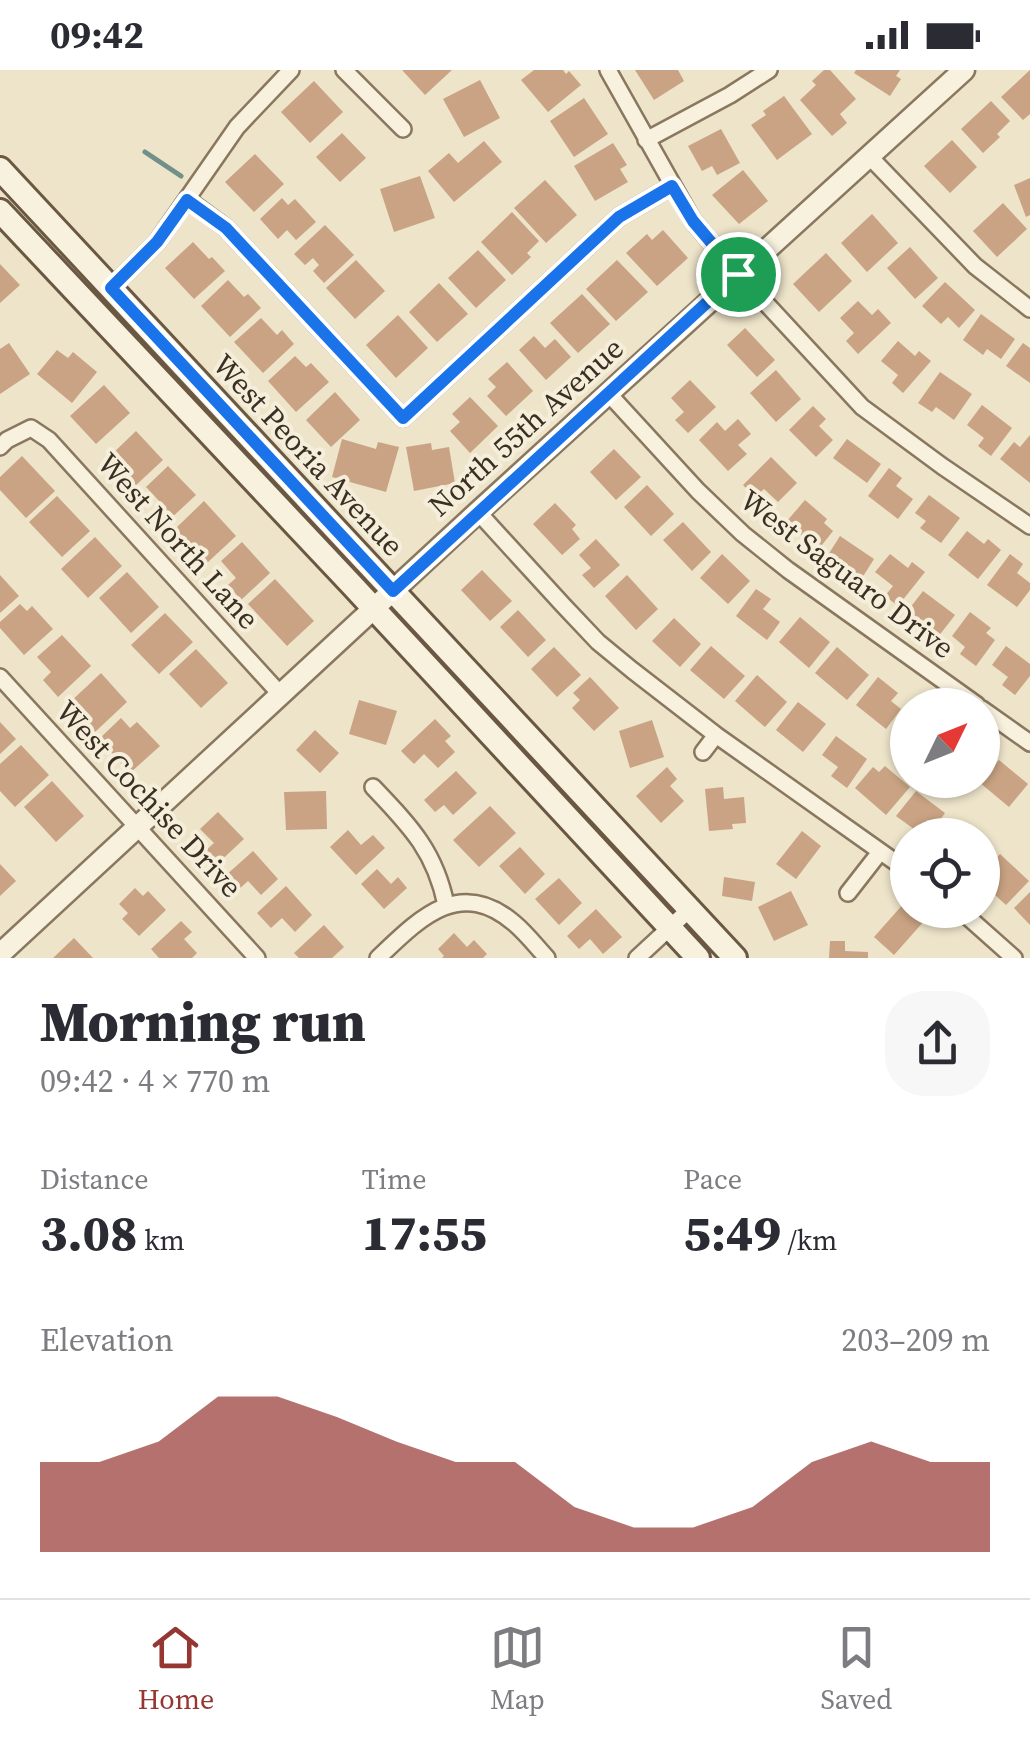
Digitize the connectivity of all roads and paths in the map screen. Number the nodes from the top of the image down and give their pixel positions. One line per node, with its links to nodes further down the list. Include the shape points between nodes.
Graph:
1 (291, 70): 11 (street, via 237,127)
2 (344, 70): 6 (street)
3 (608, 70): 7 (street)
4 (769, 70): 7 (street)
5 (964, 70): 8 (street, North 55th Avenue)
6 (402, 129)
7 (646, 140): 10 (street)
8 (870, 156): 13 (street, North 55th Avenue); 15 (street, via 975,266)
9 (0, 170): 14 (main road, West Peoria Avenue)
10 (672, 186): 11 (street, via 619,217 403,418 226,228); 13 (street)
11 (187, 200): 14 (street)
12 (0, 211): 21 (main road, West Peoria Avenue)
13 (738, 274): 16 (street, North 55th Avenue); 19 (street, via 862,407)
14 (111, 288): 20 (main road, West Peoria Avenue)
15 (1030, 308)
16 (608, 394): 18 (street, North 55th Avenue); 23 (street, West Saguaro Drive, via 743,534)
17 (0, 447): 24 (street, West North Lane, via 31,428 49,440)
18 (478, 512): 20 (street, North 55th Avenue); 26 (street, via 598,642)
19 (1030, 526)
20 (393, 591): 21 (street, North 55th Avenue); 35 (main road, West Peoria Avenue)
21 (374, 609): 24 (street, North 55th Avenue); 36 (main road, West Peoria Avenue)
22 (0, 678): 30 (street, West Cochise Drive)
23 (953, 688)
24 (281, 696): 30 (street, North 55th Avenue)
25 (1000, 721): 27 (street, West Saguaro Drive)
26 (716, 735): 28 (street); 31 (street)
27 (1030, 743)
28 (704, 752)
29 (373, 787): 34 (street, via 435,864)
30 (136, 828): 38 (street, North 55th Avenue); 39 (street, West Cochise Drive)
31 (880, 852): 32 (street); 33 (street)
32 (890, 859)
33 (848, 893)
34 (446, 905): 40 (street); 41 (street, via 494,910)
35 (690, 909): 36 (street); 44 (main road, West Peoria Avenue)
36 (670, 928): 42 (street); 43 (main road, West Peoria Avenue)
37 (980, 928): 45 (street)
38 (0, 954)
39 (257, 958)
40 (378, 958)
41 (547, 958)
42 (637, 958)
43 (698, 958)
44 (735, 958)
45 (1014, 958)

